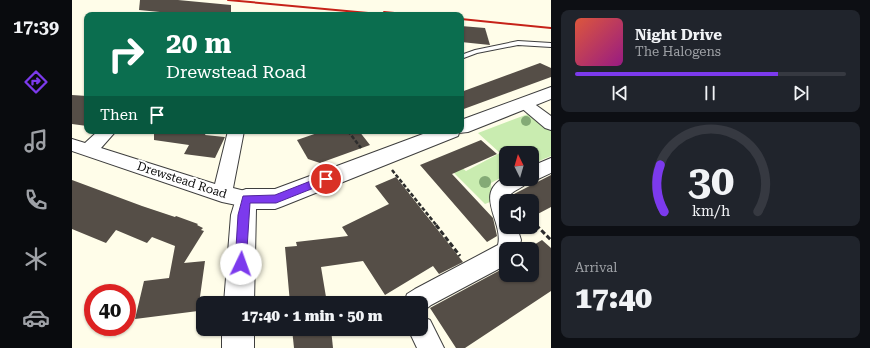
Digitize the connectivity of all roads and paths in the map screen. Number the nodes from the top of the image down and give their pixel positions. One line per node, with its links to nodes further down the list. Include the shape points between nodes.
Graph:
1 (551, 45): 2 (lane, via 518,43)
2 (464, 56)
3 (551, 93): 4 (street)
4 (524, 103): 5 (street); 6 (street)
5 (551, 124)
6 (464, 126)
7 (103, 134): 11 (street)
8 (236, 134): 18 (street)
9 (350, 134): 12 (path)
10 (443, 134): 12 (street, Drewstead Road)
11 (80, 147): 18 (street, Drewstead Road)
12 (370, 161): 18 (street, Drewstead Road, via 276,199)
13 (551, 165): 14 (street)
14 (539, 171)
15 (404, 185): 21 (path)
16 (506, 186): 17 (street)
17 (499, 194)
18 (234, 196): 23 (street, via 243,222)
19 (539, 228): 20 (path)
20 (551, 240)
21 (452, 246)
22 (499, 257): 24 (street)
23 (239, 296)
24 (425, 296)
25 (238, 336): 27 (street)
26 (424, 336): 28 (street)
27 (238, 348)
28 (432, 348)

